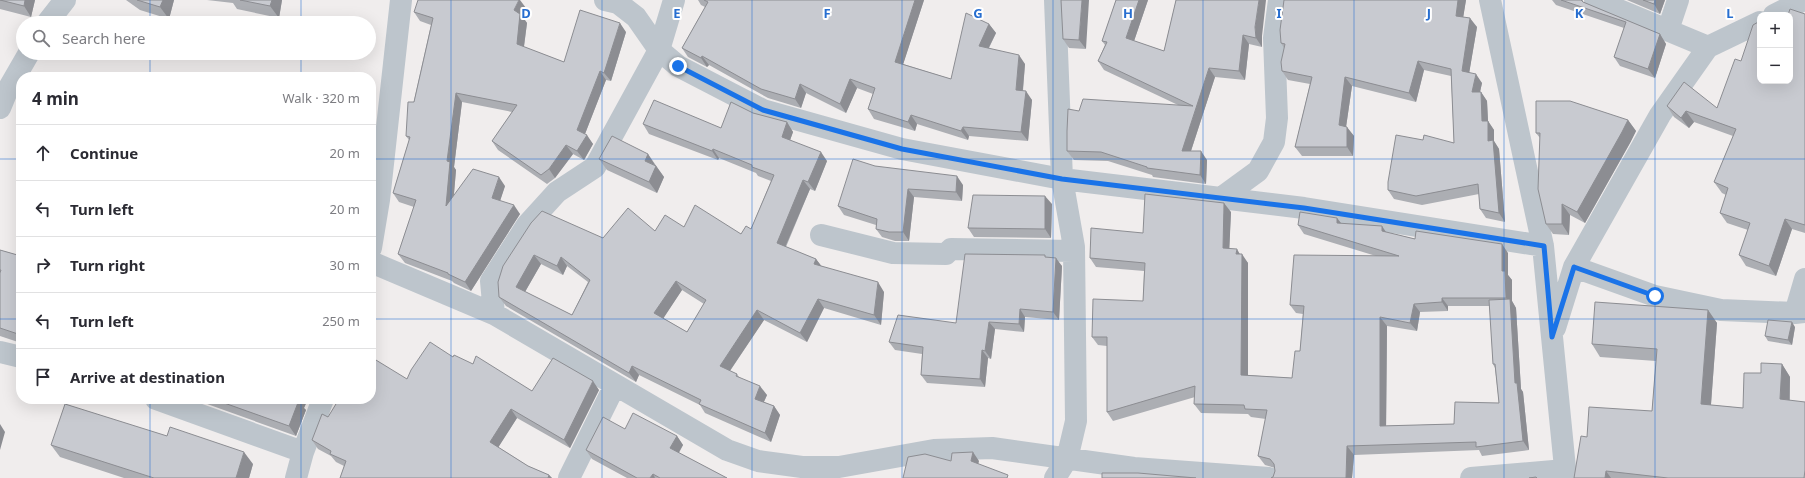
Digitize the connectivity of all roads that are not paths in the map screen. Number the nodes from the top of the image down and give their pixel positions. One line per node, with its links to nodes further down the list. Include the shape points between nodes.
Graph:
1 (65, 0): 12 (street)
2 (401, 0): 22 (street)
3 (605, 0): 16 (street, via 618,3 636,17)
4 (674, 0): 16 (street)
5 (1055, 0): 21 (street)
6 (1279, 0): 23 (street, via 1274,38 1277,118 1274,142 1258,171)
7 (1490, 0): 25 (street)
8 (1595, 0): 14 (street)
9 (1678, 0): 14 (street)
10 (1804, 0): 11 (street)
11 (1780, 12)
12 (52, 16)
13 (1757, 24): 15 (street)
14 (1668, 30): 15 (street)
15 (1708, 48): 28 (street, via 1660,115)
16 (659, 50): 21 (street, via 678,66 763,110 902,149); 31 (street, via 595,167 557,192 527,225 491,281)
17 (26, 60): 18 (street)
18 (21, 72)
19 (16, 82): 20 (street)
20 (9, 98)
21 (1062, 179): 23 (street); 26 (street)
22 (376, 190)
23 (1221, 198): 25 (street, via 1304,208)
24 (821, 235): 26 (street, via 893,253 946,254 951,249 1073,251)
25 (1544, 246): 32 (street)
26 (1074, 248): 39 (street, via 1076,421)
27 (376, 264): 31 (street)
28 (1574, 267): 30 (street, via 1655,296 1714,308); 32 (street)
29 (1805, 279): 30 (street)
30 (1800, 312)
31 (494, 314): 35 (street)
32 (1552, 337): 40 (street)
33 (0, 352): 34 (street)
34 (16, 356)
35 (615, 385): 39 (street, via 727,450 758,461 802,467 839,467 934,450 992,448); 42 (street)
36 (170, 404): 38 (street)
37 (322, 404): 38 (street)
38 (303, 452): 41 (street)
39 (1067, 458): 43 (street); 44 (street, via 1134,468)
40 (1565, 474): 45 (street)
41 (296, 478)
42 (569, 478)
43 (1055, 478)
44 (1269, 478)
45 (1471, 478)

